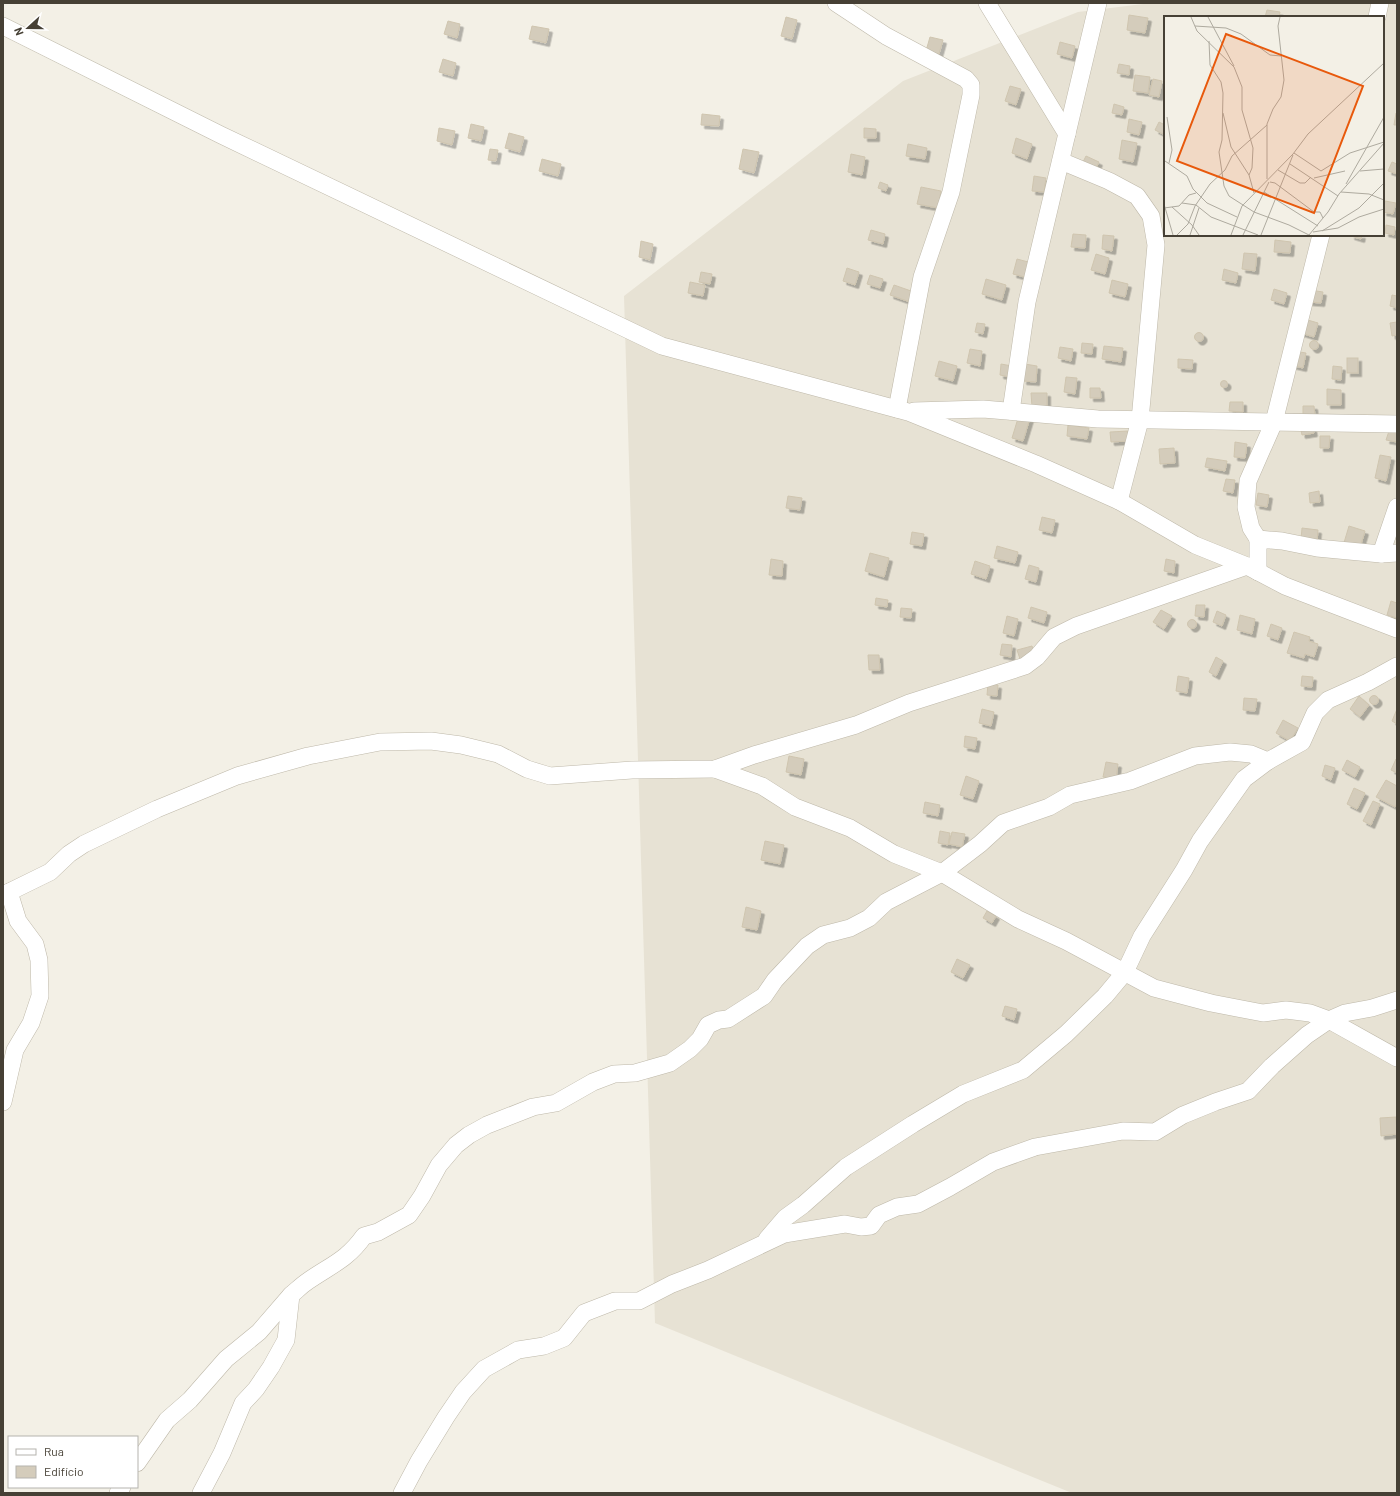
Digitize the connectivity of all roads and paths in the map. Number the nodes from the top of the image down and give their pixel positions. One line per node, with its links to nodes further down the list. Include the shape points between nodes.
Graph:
1 (836, 3): 10 (street, via 886,36 966,79 971,85 951,192 922,277)
2 (987, 3): 7 (street)
3 (1098, 3): 7 (street)
4 (1380, 3): 5 (street)
5 (1377, 16)
6 (3, 26): 10 (street, via 221,135 662,346)
7 (1067, 134): 8 (street)
8 (1061, 160): 11 (street, via 1027,302); 12 (street, via 1137,196 1151,216 1156,245)
9 (1321, 236): 13 (street)
10 (902, 410): 11 (street); 15 (street, via 1036,464)
11 (1011, 411): 12 (street)
12 (1140, 420): 13 (street); 15 (street)
13 (1274, 422): 14 (street); 17 (street, via 1248,481 1246,507 1251,528)
14 (1397, 424)
15 (1119, 501): 19 (street, via 1196,545)
16 (1397, 507): 18 (street)
17 (1258, 539): 18 (street, via 1282,540 1317,548); 19 (street)
18 (1389, 554)
19 (1253, 569): 20 (street, via 1285,586); 23 (street, via 1076,626 1054,637 1037,657 1025,666 909,703 856,725)
20 (1397, 629)
21 (1397, 666): 22 (street, via 1328,700 1315,713 1302,742)
22 (1268, 762): 24 (street, via 1251,754 1230,752 1195,756 1130,780 1070,795 1049,807 1002,823 980,844); 26 (street, via 1244,779 1200,841 1142,936)
23 (715, 769): 24 (street, via 762,786 795,807 850,828 894,854); 25 (street, via 632,770 550,776 528,769 498,754 461,745 431,741 380,742 308,756 237,776 84,844 68,854 50,872)
24 (942, 873): 26 (street, via 1018,919); 32 (street, via 886,902 869,918 850,928 823,935 807,946 775,980 764,996 728,1018 708,1025 690,1049 670,1063 635,1073 614,1074 593,1082 556,1104 533,1107 487,1125 469,1136 456,1145 439,1165 409,1215 378,1232 364,1236 345,1258)
25 (6, 893): 30 (street, via 18,921 34,944 38,960 40,996 31,1023 15,1050)
26 (1125, 972): 28 (street, via 1154,988 1211,1002 1263,1013 1286,1010 1310,1012); 31 (street, via 1105,996 1066,1034 1023,1070 963,1094 846,1167 785,1218)
27 (1397, 1000): 28 (street, via 1345,1013)
28 (1329, 1020): 29 (street); 31 (street, via 1307,1035 1248,1091 1183,1115 1155,1132 1123,1131 1035,1147 993,1162 918,1204 896,1207 879,1215 871,1226 845,1224 784,1234)
29 (1397, 1058)
30 (3, 1102)
31 (762, 1245): 35 (street, via 639,1301 615,1301 584,1313 564,1338 544,1346 518,1350 484,1369 463,1392 446,1417 418,1461)
32 (291, 1295): 33 (street, via 259,1332 226,1359 190,1400 167,1420); 34 (street, via 286,1340 271,1367 243,1404)
33 (138, 1462)
34 (201, 1493)
35 (402, 1493)

